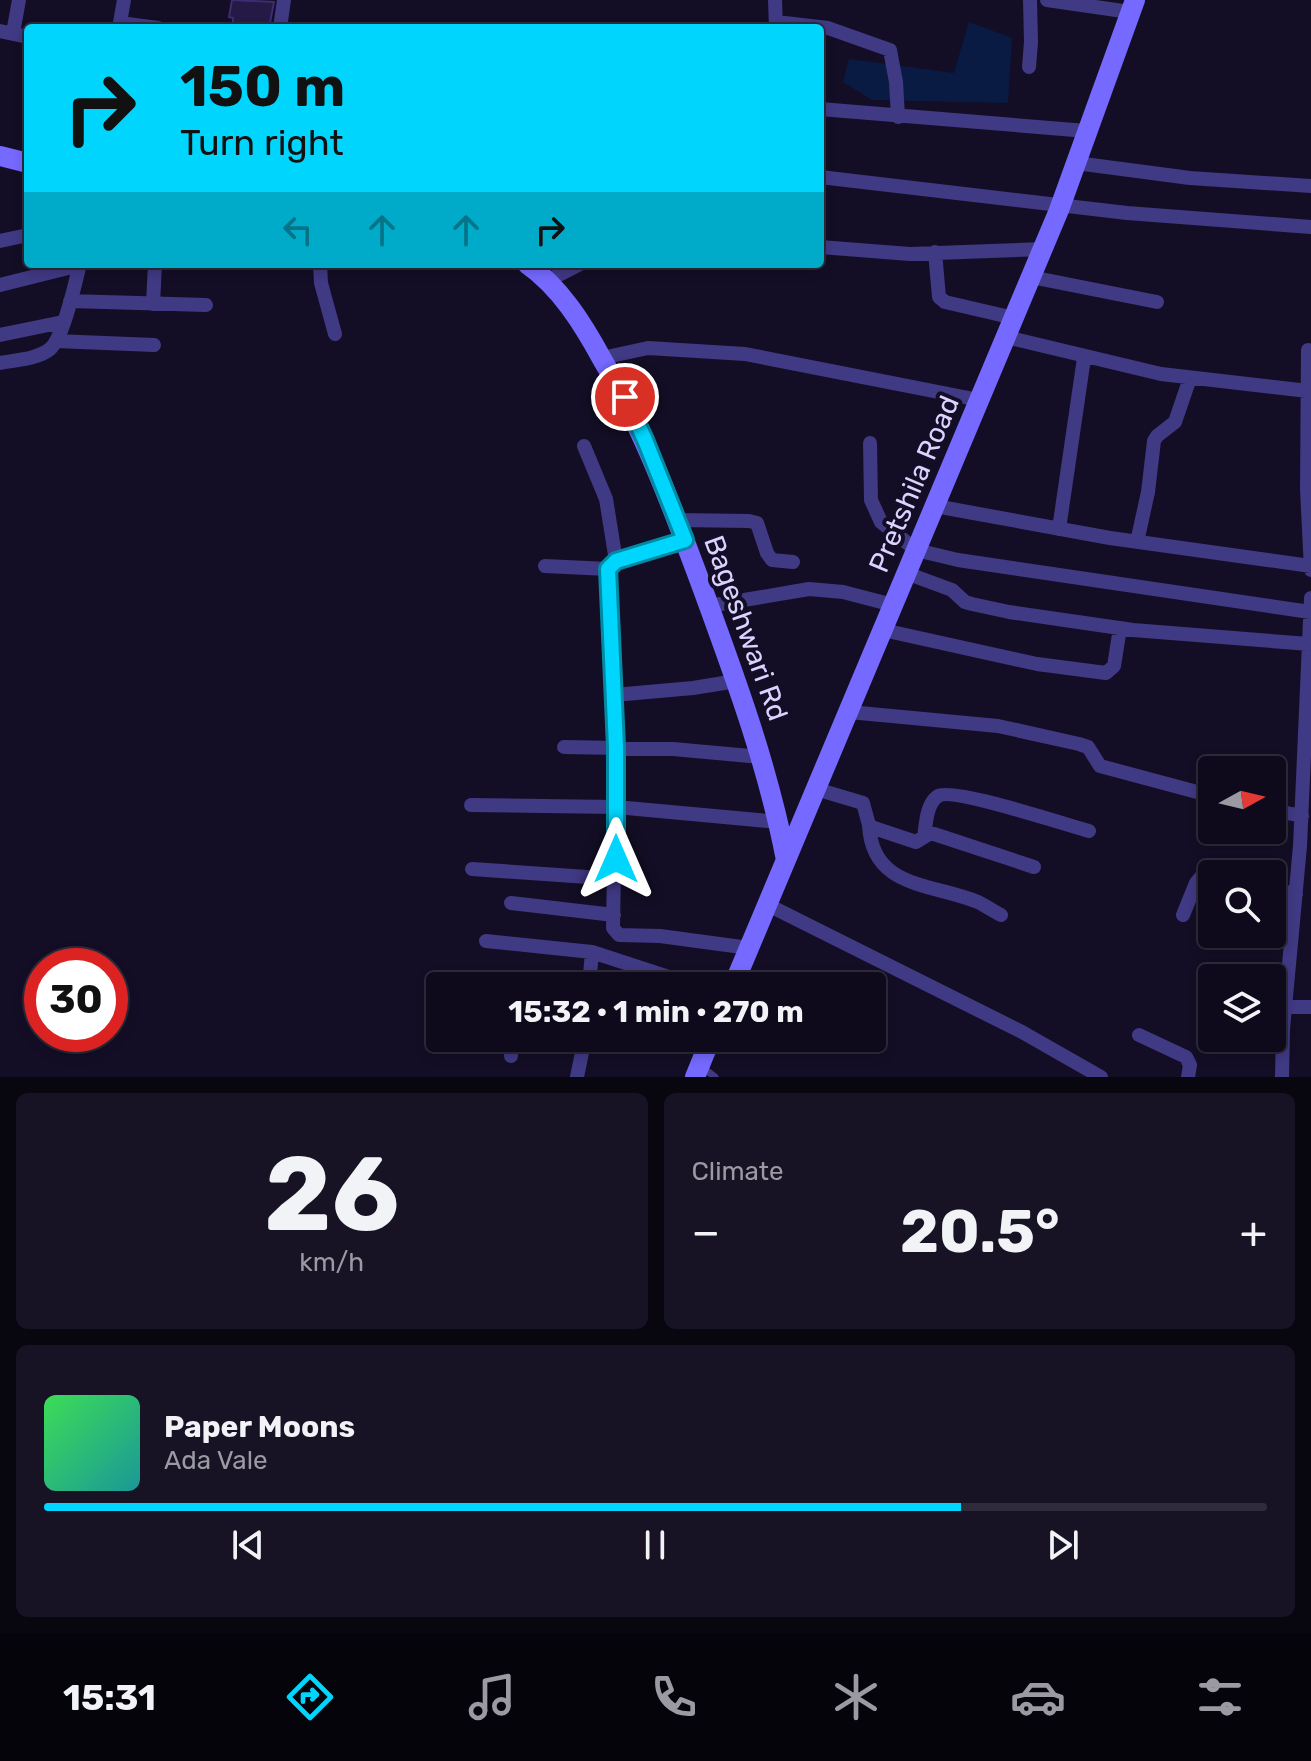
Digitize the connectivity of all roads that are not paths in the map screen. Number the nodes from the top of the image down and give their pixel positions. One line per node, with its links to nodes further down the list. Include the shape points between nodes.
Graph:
1 (19, 0): 12 (street)
2 (124, 0): 8 (street)
3 (284, 0): 9 (street)
4 (775, 0): 10 (street)
5 (1030, 0): 13 (street)
6 (1047, 0): 7 (street)
7 (1133, 6): 16 (street, Pretshila Road)
8 (119, 24)
9 (281, 24)
10 (776, 24)
11 (824, 28): 15 (street, via 890,50)
12 (6, 32)
13 (1029, 67)
14 (824, 109): 15 (street)
15 (898, 117): 16 (street)
16 (1087, 131): 19 (street, Pretshila Road)
17 (0, 156): 18 (street)
18 (24, 162)
19 (1076, 163): 21 (street); 22 (street, Pretshila Road)
20 (824, 177): 22 (street)
21 (1311, 186)
22 (1060, 206): 23 (street); 27 (street, Pretshila Road)
23 (1311, 227)
24 (24, 236): 25 (street)
25 (0, 241)
26 (824, 247): 28 (street)
27 (1043, 249): 28 (street); 35 (street, Pretshila Road)
28 (935, 252): 42 (street, via 939,297)
29 (68, 268): 37 (street)
30 (79, 268): 38 (street)
31 (155, 268): 40 (street)
32 (320, 268): 44 (street)
33 (532, 268): 36 (street, Bageshwari Rd)
34 (572, 268): 36 (street)
35 (1031, 277): 39 (street); 42 (street, Pretshila Road)
36 (547, 281): 50 (street, Bageshwari Rd)
37 (0, 285)
38 (70, 301): 40 (street); 43 (street)
39 (1157, 302)
40 (153, 304): 41 (street)
41 (206, 305)
42 (1014, 318): 46 (street, Pretshila Road)
43 (63, 322): 45 (street); 47 (street)
44 (335, 334)
45 (0, 335)
46 (1006, 337): 51 (street); 55 (street, Pretshila Road)
47 (56, 341): 48 (street); 52 (street, via 41,353)
48 (154, 345)
49 (1308, 350): 54 (street)
50 (602, 358): 55 (street, via 648,348 745,354); 59 (street, Bageshwari Rd, via 645,440)
51 (1084, 358): 53 (street); 60 (street)
52 (0, 363)
53 (1190, 378): 54 (street); 62 (street, via 1175,422 1154,441)
54 (1308, 391): 67 (street)
55 (979, 400): 58 (street, Pretshila Road)
56 (870, 443): 63 (street, via 869,489 875,512)
57 (584, 446): 65 (street, via 606,499)
58 (935, 506): 60 (street); 63 (street, Pretshila Road)
59 (677, 520): 61 (street, Bageshwari Rd); 64 (street, via 757,523 772,560)
60 (1059, 529): 62 (street)
61 (685, 540): 65 (street); 71 (street, Bageshwari Rd)
62 (1137, 542): 67 (street)
63 (916, 550): 68 (street, Pretshila Road); 72 (street)
64 (793, 562)
65 (612, 565): 66 (street); 77 (street)
66 (545, 566)
67 (1311, 568)
68 (906, 573): 70 (street, Pretshila Road); 73 (street, via 952,590 972,604)
69 (1311, 598): 72 (street)
70 (893, 605): 71 (street, via 809,589); 74 (street, Pretshila Road)
71 (709, 606): 76 (street, Bageshwari Rd)
72 (1310, 612): 75 (street)
73 (1120, 628): 74 (street, via 1114,666 1106,673); 75 (street)
74 (883, 630): 78 (street, Pretshila Road)
75 (1310, 637): 87 (street)
76 (736, 681): 77 (street); 81 (street, Bageshwari Rd)
77 (614, 695): 80 (street)
78 (849, 712): 82 (street, Pretshila Road); 83 (street, via 998,726 1079,744 1088,747 1100,766)
79 (564, 747): 80 (street)
80 (616, 747): 81 (street); 85 (street)
81 (761, 757): 88 (street, Bageshwari Rd)
82 (816, 789): 89 (street, via 863,803); 92 (street, Pretshila Road)
83 (1198, 792)
84 (471, 805): 85 (street)
85 (616, 807): 88 (street); 95 (street)
86 (1286, 813): 87 (street)
87 (1302, 816): 98 (street)
88 (779, 822): 92 (street, Bageshwari Rd)
89 (869, 825): 91 (street, via 916,842); 102 (street, via 877,860 897,876 978,902)
90 (1089, 831): 91 (street, via 944,794 934,799)
91 (924, 837): 93 (street, via 940,835)
92 (786, 860): 100 (street, Pretshila Road)
93 (1034, 867)
94 (472, 869): 95 (street)
95 (616, 879): 101 (street)
96 (1198, 881): 103 (street)
97 (1286, 892): 98 (street)
98 (1296, 894): 110 (street)
99 (511, 903): 101 (street)
100 (768, 905): 105 (street, Pretshila Road); 121 (street)
101 (614, 915): 105 (street, via 613,928 619,935)
102 (1001, 915)
103 (1183, 915)
104 (486, 941): 106 (street)
105 (749, 948): 109 (street, Pretshila Road)
106 (592, 952): 107 (street); 108 (street)
107 (588, 972)
108 (653, 972)
109 (739, 972)
110 (1286, 997)
111 (1286, 1007): 112 (street)
112 (1311, 1007)
113 (1139, 1035): 122 (street, via 1186,1057)
114 (511, 1052): 118 (street)
115 (582, 1052): 120 (street)
116 (708, 1052): 119 (street)
117 (1283, 1052): 123 (street)
118 (511, 1056)
119 (703, 1073)
120 (577, 1077)
121 (1101, 1077)
122 (1188, 1077)
123 (1282, 1077)

